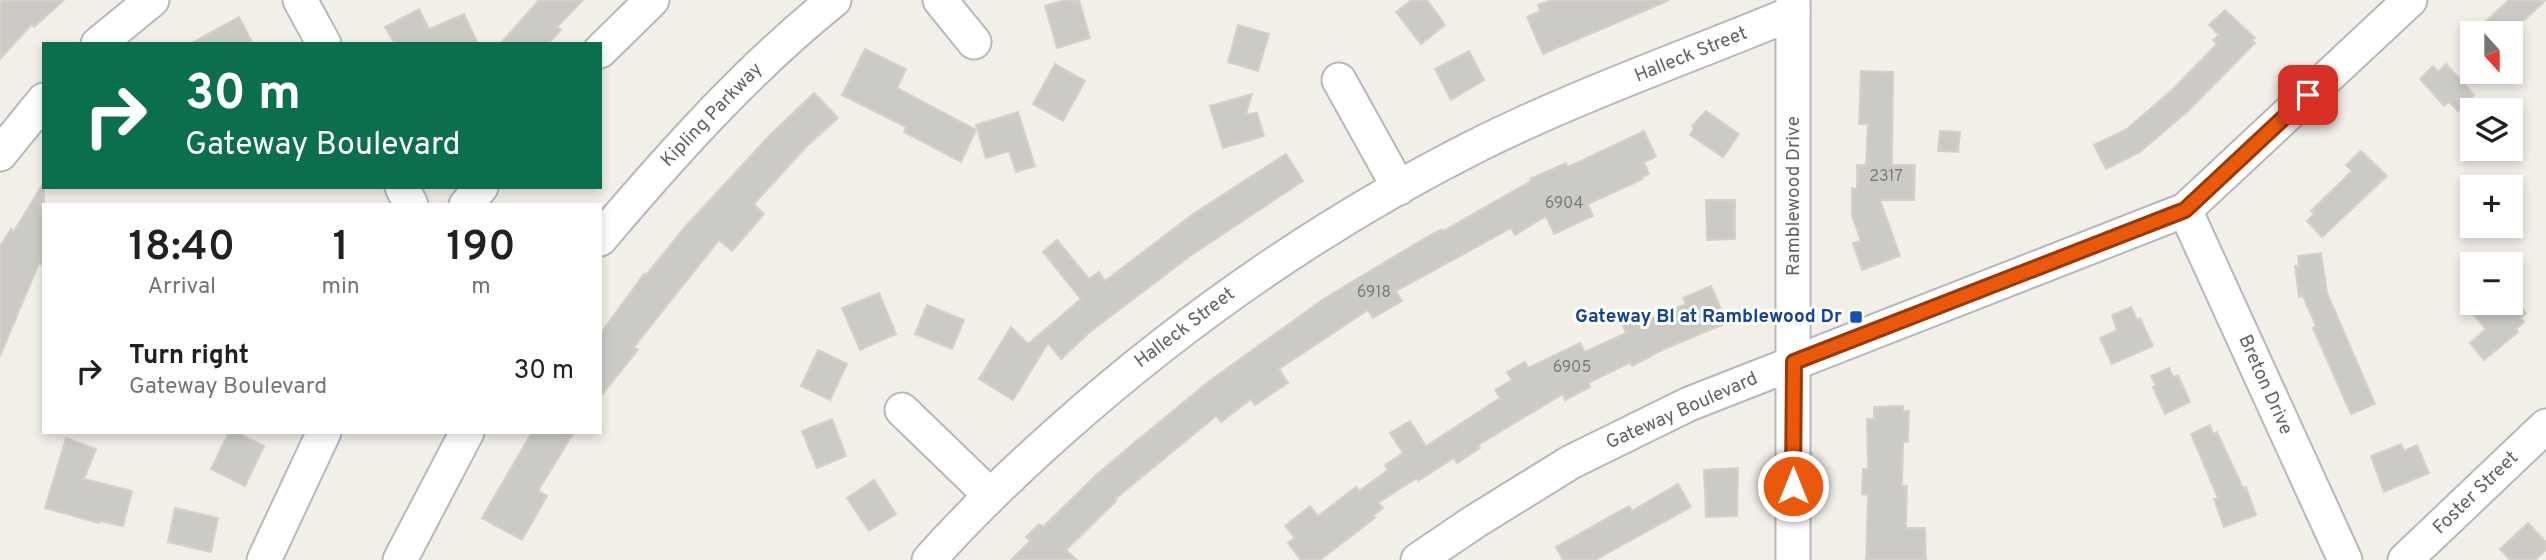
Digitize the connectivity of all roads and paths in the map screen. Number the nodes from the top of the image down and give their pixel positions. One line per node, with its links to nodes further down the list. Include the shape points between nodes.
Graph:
1 (152, 0): 8 (street)
2 (300, 0): 9 (street)
3 (652, 0): 11 (street)
4 (834, 0): 19 (street, Kipling Parkway, via 793,33 676,150)
5 (940, 0): 10 (street)
6 (2410, 0): 18 (street, Gateway Boulevard)
7 (1793, 7): 15 (street, Halleck Street, via 1475,146); 20 (street, Ramblewood Drive)
8 (100, 42)
9 (323, 42)
10 (974, 43)
11 (602, 49)
12 (1339, 80): 15 (street)
13 (42, 102): 14 (street)
14 (0, 153)
15 (1399, 188): 25 (street, Halleck Street, via 1323,231 1191,323 1136,365)
16 (479, 189): 17 (street)
17 (468, 203)
18 (2185, 210): 20 (street, Gateway Boulevard); 31 (street, Breton Drive)
19 (602, 237)
20 (1794, 362): 29 (street, Gateway Boulevard, via 1608,443 1519,493); 30 (street, Ramblewood Drive)
21 (902, 411): 25 (street)
22 (2546, 426): 32 (street, Foster Street)
23 (323, 434): 26 (street)
24 (466, 434): 27 (street)
25 (990, 495): 28 (street, Halleck Street)
26 (264, 560)
27 (400, 560)
28 (929, 560)
29 (1418, 560)
30 (1793, 560)
31 (2345, 560)
32 (2405, 560)

